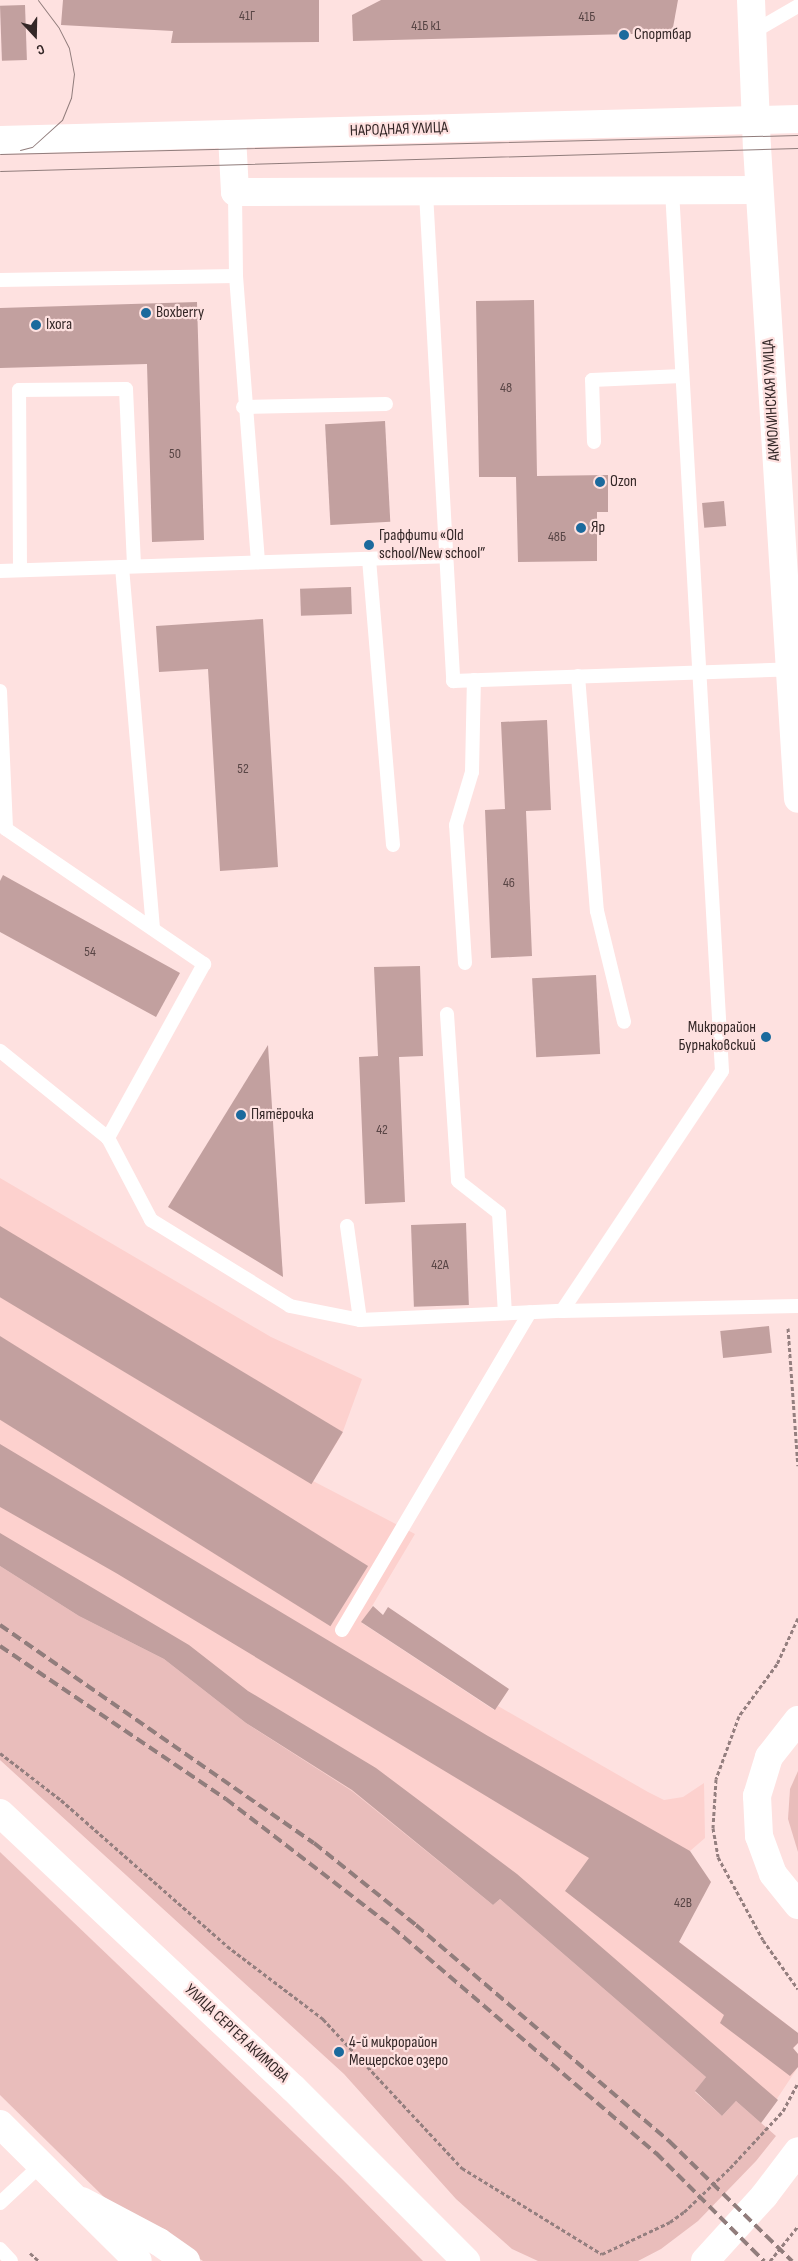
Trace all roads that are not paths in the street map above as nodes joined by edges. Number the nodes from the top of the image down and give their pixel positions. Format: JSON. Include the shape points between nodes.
{"nodes":[{"id":1,"x":751,"y":0,"type":"edge"},
{"id":2,"x":798,"y":6,"type":"edge"},
{"id":3,"x":753,"y":32,"type":"junction"},
{"id":4,"x":798,"y":119,"type":"edge"},
{"id":5,"x":756,"y":120,"type":"junction"},
{"id":6,"x":232,"y":136,"type":"junction"},
{"id":7,"x":0,"y":140,"type":"edge"},
{"id":8,"x":760,"y":190,"type":"junction"},
{"id":9,"x":672,"y":191,"type":"junction"},
{"id":10,"x":235,"y":192,"type":"junction"},
{"id":11,"x":426,"y":193,"type":"junction"},
{"id":12,"x":236,"y":276,"type":"junction"},
{"id":13,"x":0,"y":280,"type":"edge"},
{"id":14,"x":682,"y":376,"type":"junction"},
{"id":15,"x":386,"y":404,"type":"dead end"},
{"id":16,"x":243,"y":407,"type":"junction"},
{"id":17,"x":594,"y":442,"type":"dead end"},
{"id":18,"x":446,"y":556,"type":"junction"},
{"id":19,"x":369,"y":559,"type":"junction"},
{"id":20,"x":258,"y":562,"type":"junction"},
{"id":21,"x":128,"y":566,"type":"junction"},
{"id":22,"x":20,"y":570,"type":"junction"},
{"id":23,"x":0,"y":571,"type":"edge"},
{"id":24,"x":793,"y":668,"type":"edge"},
{"id":25,"x":698,"y":672,"type":"junction"},
{"id":26,"x":578,"y":676,"type":"junction"},
{"id":27,"x":474,"y":680,"type":"junction"},
{"id":28,"x":0,"y":691,"type":"edge"},
{"id":29,"x":798,"y":799,"type":"edge"},
{"id":30,"x":393,"y":845,"type":"dead end"},
{"id":31,"x":152,"y":929,"type":"junction"},
{"id":32,"x":465,"y":962,"type":"dead end"},
{"id":33,"x":447,"y":1014,"type":"dead end"},
{"id":34,"x":624,"y":1022,"type":"dead end"},
{"id":35,"x":0,"y":1051,"type":"edge"},
{"id":36,"x":108,"y":1138,"type":"junction"},
{"id":37,"x":347,"y":1226,"type":"dead end"},
{"id":38,"x":792,"y":1307,"type":"edge"},
{"id":39,"x":562,"y":1311,"type":"junction"},
{"id":40,"x":530,"y":1312,"type":"junction"},
{"id":41,"x":505,"y":1313,"type":"junction"},
{"id":42,"x":360,"y":1320,"type":"junction"},
{"id":43,"x":342,"y":1630,"type":"dead end"},
{"id":44,"x":796,"y":1716,"type":"edge"},
{"id":45,"x":0,"y":1813,"type":"edge"},
{"id":46,"x":798,"y":1905,"type":"edge"},
{"id":47,"x":0,"y":2124,"type":"edge"},
{"id":48,"x":798,"y":2151,"type":"edge"},
{"id":49,"x":42,"y":2164,"type":"junction"},
{"id":50,"x":72,"y":2196,"type":"junction"},
{"id":51,"x":0,"y":2203,"type":"edge"},
{"id":52,"x":0,"y":2249,"type":"edge"},
{"id":53,"x":712,"y":2253,"type":"edge"},
{"id":54,"x":12,"y":2261,"type":"edge"},
{"id":55,"x":138,"y":2261,"type":"edge"},
{"id":56,"x":186,"y":2261,"type":"edge"},
{"id":57,"x":466,"y":2261,"type":"edge"},
{"id":58,"x":684,"y":2261,"type":"edge"}],
"edges":[{"from":1,"to":3,"type":"main road","name":"АКМОЛИНСКАЯ УЛИЦА"},
{"from":2,"to":3,"type":"lane"},
{"from":3,"to":5,"type":"main road","name":"АКМОЛИНСКАЯ УЛИЦА"},
{"from":4,"to":5,"type":"main road","name":"НАРОДНАЯ УЛИЦА"},
{"from":5,"to":6,"type":"main road","name":"НАРОДНАЯ УЛИЦА"},
{"from":5,"to":8,"type":"main road","name":"АКМОЛИНСКАЯ УЛИЦА"},
{"from":6,"to":7,"type":"main road","name":"НАРОДНАЯ УЛИЦА"},
{"from":6,"to":10,"type":"main road"},
{"from":8,"to":9,"type":"main road"},
{"from":8,"to":24,"type":"main road","name":"АКМОЛИНСКАЯ УЛИЦА"},
{"from":9,"to":11,"type":"main road"},
{"from":9,"to":14,"type":"lane"},
{"from":10,"to":11,"type":"main road"},
{"from":10,"to":12,"type":"lane"},
{"from":11,"to":18,"type":"lane"},
{"from":12,"to":13,"type":"lane"},
{"from":12,"to":16,"type":"lane"},
{"from":14,"to":17,"type":"lane","via":[[592,380]]},
{"from":14,"to":25,"type":"lane"},
{"from":15,"to":16,"type":"lane"},
{"from":16,"to":20,"type":"lane"},
{"from":18,"to":19,"type":"lane"},
{"from":18,"to":27,"type":"lane","via":[[453,681]]},
{"from":19,"to":20,"type":"lane"},
{"from":19,"to":30,"type":"lane"},
{"from":20,"to":21,"type":"lane"},
{"from":21,"to":22,"type":"lane"},
{"from":21,"to":22,"type":"lane","via":[[126,389],[19,390]]},
{"from":21,"to":31,"type":"lane"},
{"from":22,"to":23,"type":"lane"},
{"from":24,"to":25,"type":"lane"},
{"from":24,"to":29,"type":"main road","name":"АКМОЛИНСКАЯ УЛИЦА"},
{"from":25,"to":26,"type":"lane"},
{"from":25,"to":39,"type":"lane","via":[[722,1071]]},
{"from":26,"to":27,"type":"lane"},
{"from":26,"to":34,"type":"lane","via":[[597,911]]},
{"from":27,"to":32,"type":"lane","via":[[472,772],[456,826]]},
{"from":28,"to":31,"type":"lane","via":[[6,829]]},
{"from":31,"to":36,"type":"lane","via":[[204,964]]},
{"from":33,"to":41,"type":"lane","via":[[458,1181],[499,1213]]},
{"from":35,"to":36,"type":"lane"},
{"from":36,"to":42,"type":"lane","via":[[151,1220],[290,1306]]},
{"from":37,"to":42,"type":"lane"},
{"from":38,"to":39,"type":"lane"},
{"from":39,"to":40,"type":"lane"},
{"from":40,"to":41,"type":"lane"},
{"from":40,"to":43,"type":"lane"},
{"from":41,"to":42,"type":"lane"},
{"from":44,"to":46,"type":"main road","via":[[769,1757],[758,1804],[759,1836],[773,1874]]},
{"from":45,"to":57,"type":"main road","name":"УЛИЦА СЕРГЕЯ АКИМОВА","via":[[294,2088]]},
{"from":47,"to":49,"type":"main road"},
{"from":48,"to":53,"type":"main road","via":[[764,2196]]},
{"from":49,"to":50,"type":"main road"},
{"from":49,"to":51,"type":"lane"},
{"from":50,"to":55,"type":"main road"},
{"from":50,"to":56,"type":"main road","via":[[159,2242]]},
{"from":52,"to":54,"type":"lane"},
{"from":53,"to":58,"type":"main road"}]}
